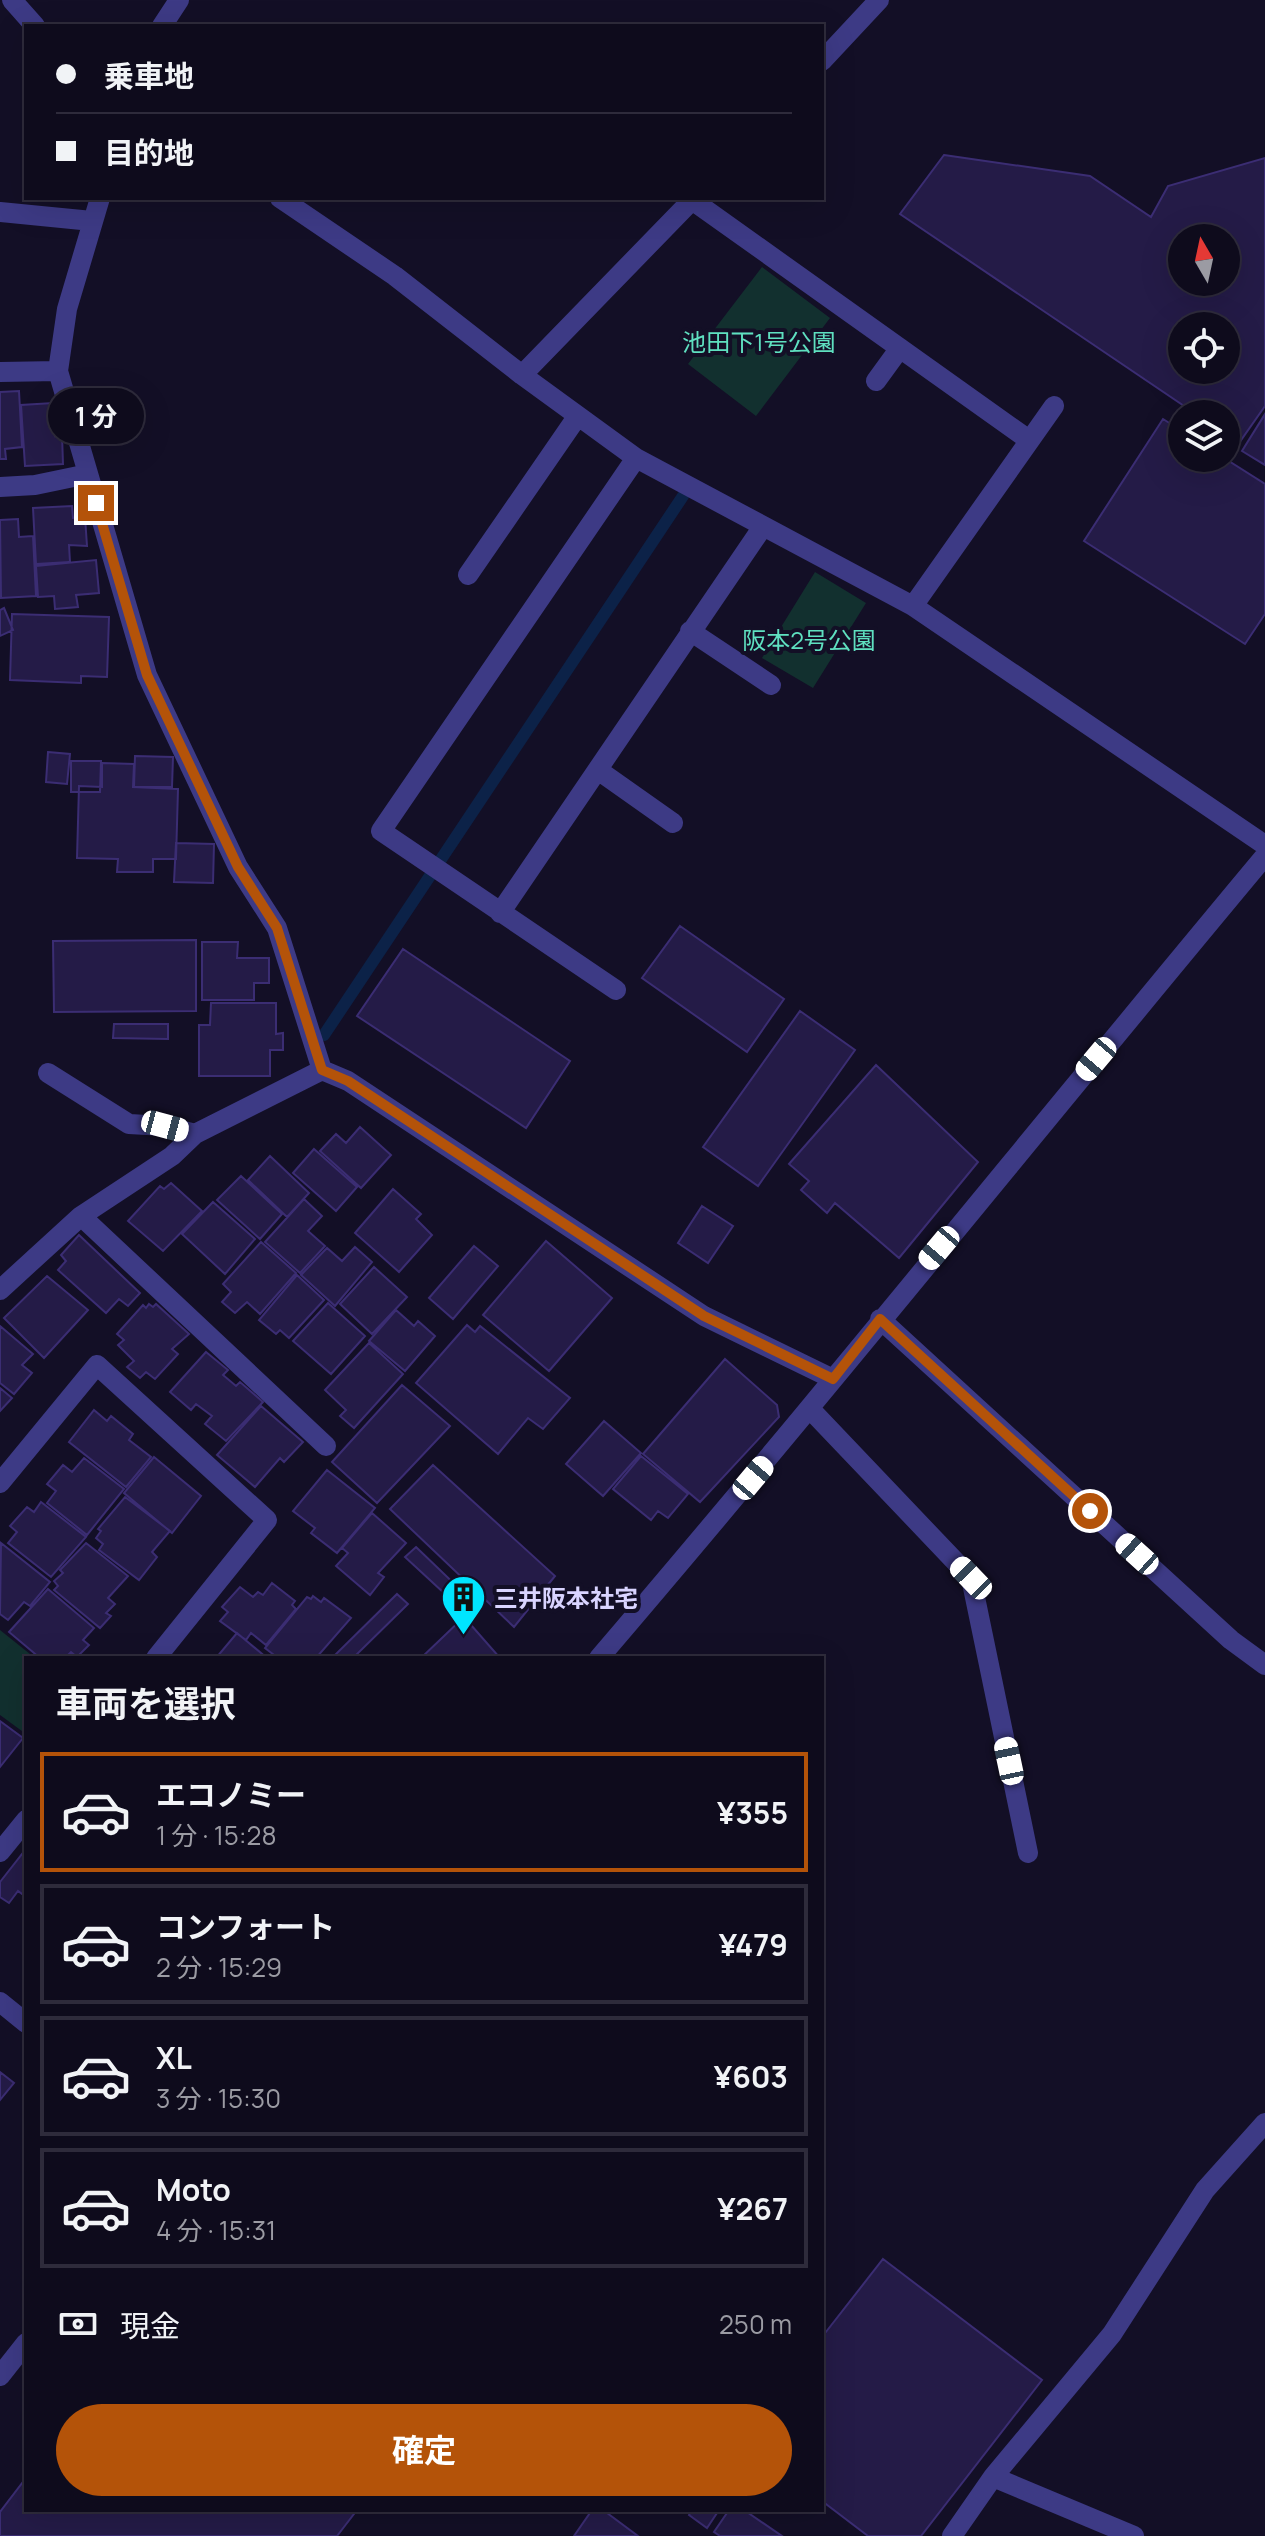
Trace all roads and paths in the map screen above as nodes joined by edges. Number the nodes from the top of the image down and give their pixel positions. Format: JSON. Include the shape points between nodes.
{"nodes":[{"id":1,"x":12,"y":0,"type":"edge"},
{"id":2,"x":179,"y":0,"type":"edge"},
{"id":3,"x":879,"y":0,"type":"edge"},
{"id":4,"x":33,"y":24,"type":"edge"},
{"id":5,"x":163,"y":24,"type":"edge"},
{"id":6,"x":824,"y":59,"type":"edge"},
{"id":7,"x":99,"y":200,"type":"edge"},
{"id":8,"x":283,"y":200,"type":"edge"},
{"id":9,"x":692,"y":200,"type":"edge"},
{"id":10,"x":694,"y":200,"type":"edge"},
{"id":11,"x":0,"y":212,"type":"edge"},
{"id":12,"x":92,"y":221,"type":"junction"},
{"id":13,"x":900,"y":348,"type":"junction"},
{"id":14,"x":58,"y":371,"type":"junction"},
{"id":15,"x":0,"y":372,"type":"edge"},
{"id":16,"x":522,"y":375,"type":"junction"},
{"id":17,"x":876,"y":381,"type":"dead end"},
{"id":18,"x":1054,"y":406,"type":"dead end"},
{"id":19,"x":577,"y":417,"type":"junction"},
{"id":20,"x":1029,"y":440,"type":"junction"},
{"id":21,"x":636,"y":458,"type":"junction"},
{"id":22,"x":88,"y":474,"type":"junction"},
{"id":23,"x":0,"y":487,"type":"edge"},
{"id":24,"x":762,"y":528,"type":"junction"},
{"id":25,"x":468,"y":575,"type":"dead end"},
{"id":26,"x":913,"y":606,"type":"junction"},
{"id":27,"x":690,"y":631,"type":"junction"},
{"id":28,"x":771,"y":685,"type":"dead end"},
{"id":29,"x":598,"y":770,"type":"junction"},
{"id":30,"x":673,"y":823,"type":"dead end"},
{"id":31,"x":1265,"y":845,"type":"edge"},
{"id":32,"x":1265,"y":856,"type":"edge"},
{"id":33,"x":500,"y":913,"type":"junction"},
{"id":34,"x":616,"y":990,"type":"dead end"},
{"id":35,"x":322,"y":1070,"type":"junction"},
{"id":36,"x":48,"y":1073,"type":"dead end"},
{"id":37,"x":195,"y":1134,"type":"junction"},
{"id":38,"x":81,"y":1216,"type":"junction"},
{"id":39,"x":0,"y":1290,"type":"edge"},
{"id":40,"x":880,"y":1319,"type":"junction"},
{"id":41,"x":833,"y":1379,"type":"junction"},
{"id":42,"x":811,"y":1410,"type":"junction"},
{"id":43,"x":326,"y":1446,"type":"dead end"},
{"id":44,"x":0,"y":1483,"type":"edge"},
{"id":45,"x":158,"y":1656,"type":"edge"},
{"id":46,"x":601,"y":1656,"type":"edge"},
{"id":47,"x":1265,"y":1665,"type":"edge"},
{"id":48,"x":24,"y":1822,"type":"edge"},
{"id":49,"x":0,"y":1852,"type":"edge"},
{"id":50,"x":1028,"y":1853,"type":"dead end"},
{"id":51,"x":0,"y":2002,"type":"edge"},
{"id":52,"x":24,"y":2021,"type":"edge"},
{"id":53,"x":1265,"y":2123,"type":"edge"},
{"id":54,"x":24,"y":2346,"type":"edge"},
{"id":55,"x":0,"y":2376,"type":"edge"},
{"id":56,"x":993,"y":2477,"type":"junction"},
{"id":57,"x":952,"y":2536,"type":"edge"},
{"id":58,"x":1134,"y":2536,"type":"edge"}],
"edges":[{"from":1,"to":4,"type":"street"},
{"from":2,"to":5,"type":"street"},
{"from":3,"to":6,"type":"street"},
{"from":7,"to":12,"type":"street"},
{"from":8,"to":16,"type":"street","via":[[395,276]]},
{"from":9,"to":16,"type":"street"},
{"from":10,"to":13,"type":"street"},
{"from":11,"to":12,"type":"street"},
{"from":12,"to":14,"type":"street","via":[[67,309]]},
{"from":13,"to":17,"type":"street"},
{"from":13,"to":20,"type":"street"},
{"from":14,"to":15,"type":"street"},
{"from":14,"to":22,"type":"street"},
{"from":16,"to":19,"type":"street"},
{"from":18,"to":20,"type":"street"},
{"from":19,"to":21,"type":"street"},
{"from":19,"to":25,"type":"street"},
{"from":20,"to":26,"type":"street"},
{"from":21,"to":24,"type":"street"},
{"from":21,"to":33,"type":"street","via":[[381,831]]},
{"from":22,"to":23,"type":"street"},
{"from":22,"to":35,"type":"street","via":[[147,675],[238,867],[277,928]]},
{"from":24,"to":26,"type":"street"},
{"from":24,"to":27,"type":"street"},
{"from":26,"to":31,"type":"street"},
{"from":27,"to":28,"type":"street"},
{"from":27,"to":29,"type":"street"},
{"from":29,"to":30,"type":"street"},
{"from":29,"to":33,"type":"street"},
{"from":32,"to":40,"type":"street"},
{"from":33,"to":34,"type":"street"},
{"from":35,"to":37,"type":"street"},
{"from":35,"to":41,"type":"street","via":[[348,1081],[704,1316]]},
{"from":36,"to":37,"type":"street","via":[[129,1124]]},
{"from":37,"to":38,"type":"street","via":[[172,1156]]},
{"from":38,"to":39,"type":"street"},
{"from":38,"to":43,"type":"street"},
{"from":40,"to":41,"type":"street"},
{"from":40,"to":47,"type":"street","via":[[1231,1640]]},
{"from":41,"to":42,"type":"street"},
{"from":42,"to":46,"type":"street"},
{"from":42,"to":50,"type":"street","via":[[971,1578]]},
{"from":44,"to":45,"type":"street","via":[[97,1365],[267,1520]]},
{"from":48,"to":49,"type":"street"},
{"from":51,"to":52,"type":"street"},
{"from":53,"to":56,"type":"street","via":[[1205,2190],[1112,2334]]},
{"from":54,"to":55,"type":"street"},
{"from":56,"to":57,"type":"street"},
{"from":56,"to":58,"type":"street"}]}
